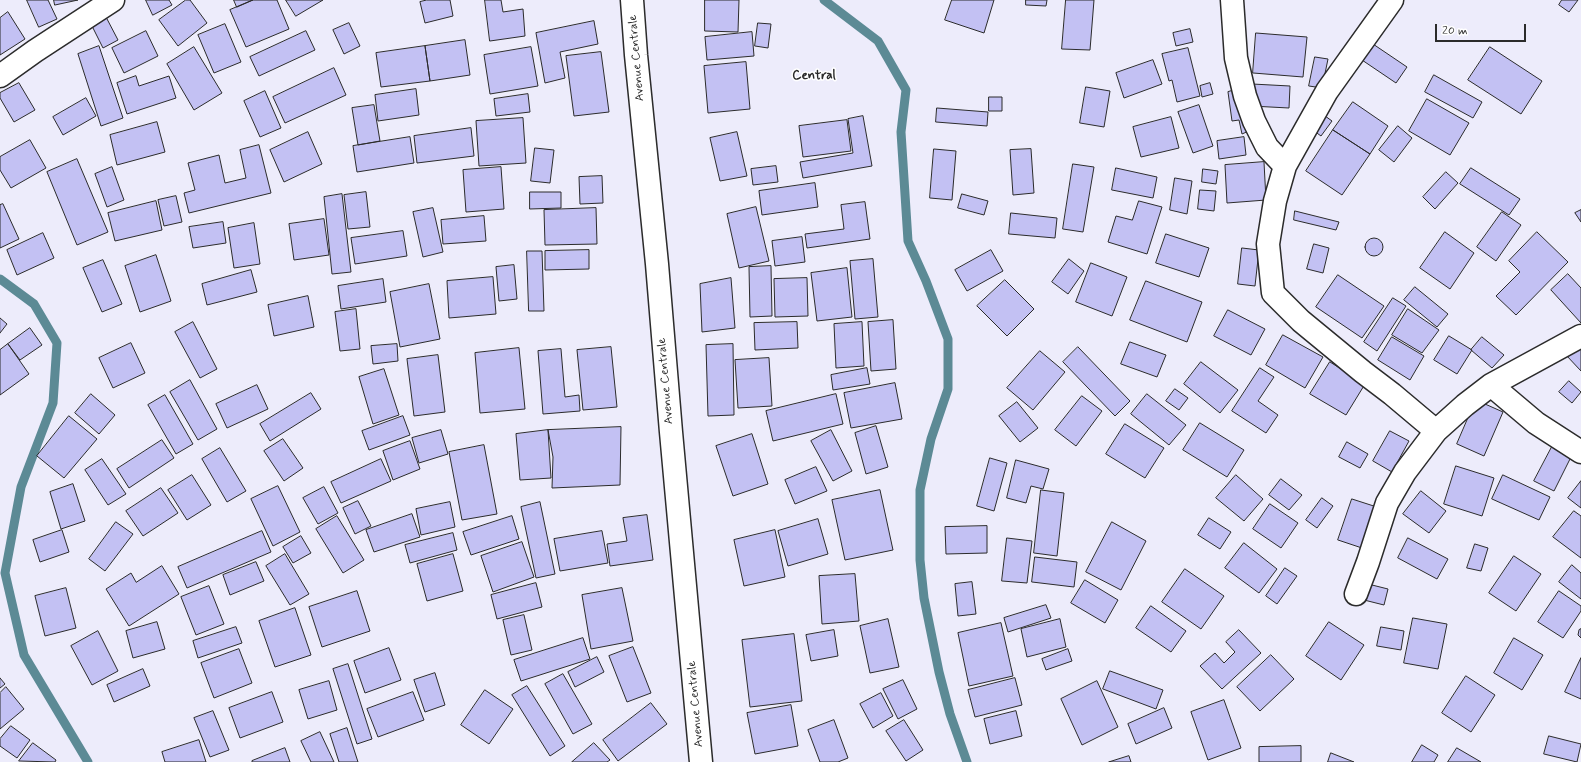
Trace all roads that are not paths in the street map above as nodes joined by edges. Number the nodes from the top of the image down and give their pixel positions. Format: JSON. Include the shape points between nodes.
{"nodes":[{"id":1,"x":113,"y":0,"type":"edge"},
{"id":2,"x":632,"y":0,"type":"edge"},
{"id":3,"x":1232,"y":0,"type":"edge"},
{"id":4,"x":1392,"y":0,"type":"edge"},
{"id":5,"x":0,"y":76,"type":"edge"},
{"id":6,"x":1285,"y":166,"type":"junction"},
{"id":7,"x":1581,"y":336,"type":"edge"},
{"id":8,"x":1492,"y":385,"type":"junction"},
{"id":9,"x":1436,"y":431,"type":"junction"},
{"id":10,"x":1581,"y":452,"type":"edge"},
{"id":11,"x":1356,"y":594,"type":"dead end"},
{"id":12,"x":701,"y":762,"type":"edge"}],
"edges":[{"from":1,"to":5,"type":"street"},
{"from":2,"to":12,"type":"street","name":"Avenue Centrale"},
{"from":3,"to":6,"type":"street","via":[[1236,58],[1245,96],[1267,147]]},
{"from":4,"to":6,"type":"street","via":[[1327,91]]},
{"from":6,"to":9,"type":"street","via":[[1275,202],[1268,244],[1273,293],[1301,321]]},
{"from":7,"to":8,"type":"street"},
{"from":8,"to":9,"type":"street"},
{"from":8,"to":10,"type":"street","via":[[1536,422]]},
{"from":9,"to":11,"type":"street","via":[[1405,472],[1387,503]]}]}
